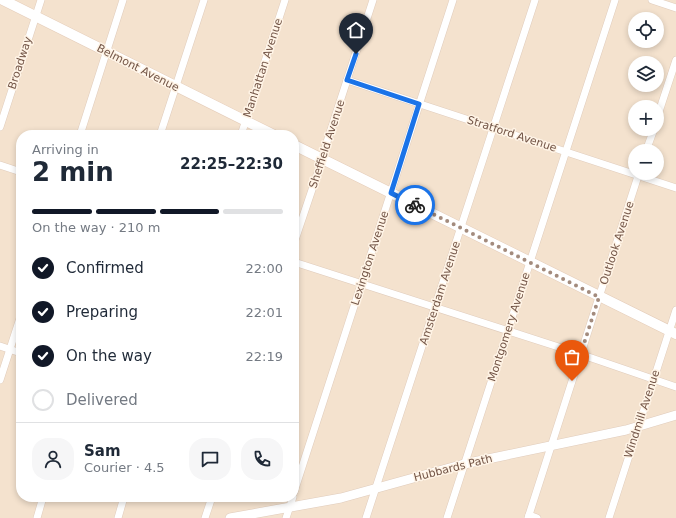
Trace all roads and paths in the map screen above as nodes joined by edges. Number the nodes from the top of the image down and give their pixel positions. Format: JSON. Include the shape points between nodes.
{"nodes":[{"id":1,"x":3,"y":0,"type":"edge"},
{"id":2,"x":41,"y":0,"type":"edge"},
{"id":3,"x":123,"y":0,"type":"edge"},
{"id":4,"x":204,"y":0,"type":"edge"},
{"id":5,"x":285,"y":0,"type":"edge"},
{"id":6,"x":373,"y":0,"type":"edge"},
{"id":7,"x":453,"y":0,"type":"edge"},
{"id":8,"x":535,"y":0,"type":"edge"},
{"id":9,"x":615,"y":0,"type":"edge"},
{"id":10,"x":652,"y":0,"type":"edge"},
{"id":11,"x":676,"y":8,"type":"edge"},
{"id":12,"x":35,"y":16,"type":"junction"},
{"id":13,"x":106,"y":52,"type":"junction"},
{"id":14,"x":676,"y":60,"type":"edge"},
{"id":15,"x":347,"y":80,"type":"junction"},
{"id":16,"x":176,"y":86,"type":"junction"},
{"id":17,"x":663,"y":100,"type":"edge"},
{"id":18,"x":419,"y":104,"type":"junction"},
{"id":19,"x":246,"y":121,"type":"junction"},
{"id":20,"x":0,"y":126,"type":"edge"},
{"id":21,"x":493,"y":128,"type":"junction"},
{"id":22,"x":82,"y":130,"type":"edge"},
{"id":23,"x":162,"y":130,"type":"edge"},
{"id":24,"x":243,"y":130,"type":"edge"},
{"id":25,"x":264,"y":130,"type":"edge"},
{"id":26,"x":299,"y":147,"type":"edge"},
{"id":27,"x":566,"y":152,"type":"junction"},
{"id":28,"x":322,"y":158,"type":"junction"},
{"id":29,"x":0,"y":165,"type":"edge"},
{"id":30,"x":16,"y":170,"type":"edge"},
{"id":31,"x":628,"y":171,"type":"edge"},
{"id":32,"x":637,"y":180,"type":"edge"},
{"id":33,"x":655,"y":180,"type":"edge"},
{"id":34,"x":676,"y":188,"type":"edge"},
{"id":35,"x":391,"y":193,"type":"junction"},
{"id":36,"x":299,"y":228,"type":"edge"},
{"id":37,"x":461,"y":228,"type":"junction"},
{"id":38,"x":530,"y":262,"type":"junction"},
{"id":39,"x":299,"y":264,"type":"edge"},
{"id":40,"x":362,"y":283,"type":"junction"},
{"id":41,"x":599,"y":297,"type":"junction"},
{"id":42,"x":435,"y":307,"type":"junction"},
{"id":43,"x":676,"y":310,"type":"edge"},
{"id":44,"x":16,"y":330,"type":"edge"},
{"id":45,"x":508,"y":331,"type":"junction"},
{"id":46,"x":673,"y":333,"type":"edge"},
{"id":47,"x":0,"y":346,"type":"edge"},
{"id":48,"x":10,"y":349,"type":"junction"},
{"id":49,"x":16,"y":351,"type":"edge"},
{"id":50,"x":581,"y":354,"type":"junction"},
{"id":51,"x":654,"y":378,"type":"junction"},
{"id":52,"x":0,"y":380,"type":"edge"},
{"id":53,"x":676,"y":387,"type":"edge"},
{"id":54,"x":676,"y":414,"type":"edge"},
{"id":55,"x":638,"y":427,"type":"junction"},
{"id":56,"x":552,"y":445,"type":"junction"},
{"id":57,"x":464,"y":464,"type":"junction"},
{"id":58,"x":299,"y":477,"type":"edge"},
{"id":59,"x":376,"y":488,"type":"junction"},
{"id":60,"x":42,"y":502,"type":"edge"},
{"id":61,"x":123,"y":502,"type":"edge"},
{"id":62,"x":210,"y":502,"type":"edge"},
{"id":63,"x":291,"y":502,"type":"edge"},
{"id":64,"x":289,"y":508,"type":"junction"},
{"id":65,"x":529,"y":517,"type":"edge"},
{"id":66,"x":37,"y":518,"type":"edge"},
{"id":67,"x":118,"y":518,"type":"edge"},
{"id":68,"x":205,"y":518,"type":"edge"},
{"id":69,"x":230,"y":518,"type":"edge"},
{"id":70,"x":286,"y":518,"type":"edge"},
{"id":71,"x":366,"y":518,"type":"edge"},
{"id":72,"x":447,"y":518,"type":"edge"},
{"id":73,"x":537,"y":518,"type":"edge"},
{"id":74,"x":609,"y":518,"type":"edge"}],
"edges":[{"from":1,"to":12,"type":"main road","name":"Belmont Avenue"},
{"from":2,"to":12,"type":"street","name":"Broadway"},
{"from":3,"to":13,"type":"street"},
{"from":4,"to":16,"type":"street"},
{"from":5,"to":19,"type":"street","name":"Manhattan Avenue"},
{"from":6,"to":15,"type":"street","name":"Sheffield Avenue"},
{"from":7,"to":18,"type":"street","name":"Lexington Avenue"},
{"from":8,"to":21,"type":"street","name":"Amsterdam Avenue"},
{"from":9,"to":27,"type":"street","name":"Montgomery Avenue"},
{"from":10,"to":11,"type":"street"},
{"from":12,"to":13,"type":"main road","name":"Belmont Avenue"},
{"from":12,"to":20,"type":"street","name":"Broadway"},
{"from":13,"to":16,"type":"main road","name":"Belmont Avenue"},
{"from":13,"to":22,"type":"street"},
{"from":14,"to":17,"type":"street"},
{"from":15,"to":18,"type":"street","name":"Stratford Avenue"},
{"from":15,"to":28,"type":"street","name":"Sheffield Avenue"},
{"from":16,"to":19,"type":"main road","name":"Belmont Avenue"},
{"from":16,"to":23,"type":"street"},
{"from":18,"to":21,"type":"street","name":"Stratford Avenue"},
{"from":18,"to":35,"type":"street","name":"Lexington Avenue"},
{"from":19,"to":24,"type":"street","name":"Manhattan Avenue"},
{"from":19,"to":25,"type":"main road","name":"Belmont Avenue"},
{"from":21,"to":27,"type":"street","name":"Stratford Avenue"},
{"from":21,"to":37,"type":"street","name":"Amsterdam Avenue"},
{"from":26,"to":28,"type":"main road"},
{"from":27,"to":31,"type":"street","name":"Stratford Avenue"},
{"from":27,"to":38,"type":"street","name":"Montgomery Avenue"},
{"from":28,"to":35,"type":"main road"},
{"from":28,"to":36,"type":"street","name":"Sheffield Avenue"},
{"from":29,"to":30,"type":"street"},
{"from":32,"to":41,"type":"street","name":"Outlook Avenue"},
{"from":33,"to":34,"type":"street","name":"Stratford Avenue"},
{"from":35,"to":37,"type":"main road"},
{"from":35,"to":40,"type":"street","name":"Lexington Avenue"},
{"from":37,"to":38,"type":"main road"},
{"from":37,"to":42,"type":"street","name":"Amsterdam Avenue"},
{"from":38,"to":41,"type":"main road"},
{"from":38,"to":45,"type":"street","name":"Montgomery Avenue"},
{"from":39,"to":40,"type":"street"},
{"from":40,"to":42,"type":"street"},
{"from":40,"to":58,"type":"street","name":"Lexington Avenue"},
{"from":41,"to":46,"type":"main road"},
{"from":41,"to":50,"type":"street","name":"Outlook Avenue"},
{"from":42,"to":45,"type":"street"},
{"from":42,"to":59,"type":"street","name":"Amsterdam Avenue"},
{"from":43,"to":46,"type":"street","name":"Windmill Avenue"},
{"from":44,"to":48,"type":"street"},
{"from":45,"to":50,"type":"street"},
{"from":45,"to":57,"type":"street","name":"Montgomery Avenue"},
{"from":46,"to":51,"type":"street","name":"Windmill Avenue"},
{"from":47,"to":48,"type":"street"},
{"from":48,"to":49,"type":"street"},
{"from":48,"to":52,"type":"street"},
{"from":50,"to":51,"type":"street"},
{"from":50,"to":56,"type":"street","name":"Outlook Avenue"},
{"from":51,"to":53,"type":"street"},
{"from":51,"to":55,"type":"street","name":"Windmill Avenue"},
{"from":54,"to":55,"type":"street","name":"Hubbards Path"},
{"from":55,"to":56,"type":"street","name":"Hubbards Path"},
{"from":55,"to":74,"type":"street","name":"Windmill Avenue"},
{"from":56,"to":57,"type":"street","name":"Hubbards Path"},
{"from":56,"to":65,"type":"street","name":"Outlook Avenue"},
{"from":57,"to":59,"type":"street","name":"Hubbards Path"},
{"from":57,"to":72,"type":"street","name":"Montgomery Avenue"},
{"from":59,"to":64,"type":"street","name":"Hubbards Path"},
{"from":59,"to":71,"type":"street","name":"Amsterdam Avenue"},
{"from":60,"to":66,"type":"street"},
{"from":61,"to":67,"type":"street"},
{"from":62,"to":68,"type":"street"},
{"from":63,"to":64,"type":"street"},
{"from":64,"to":69,"type":"street","name":"Hubbards Path"},
{"from":64,"to":70,"type":"street"},
{"from":65,"to":73,"type":"street"}]}
